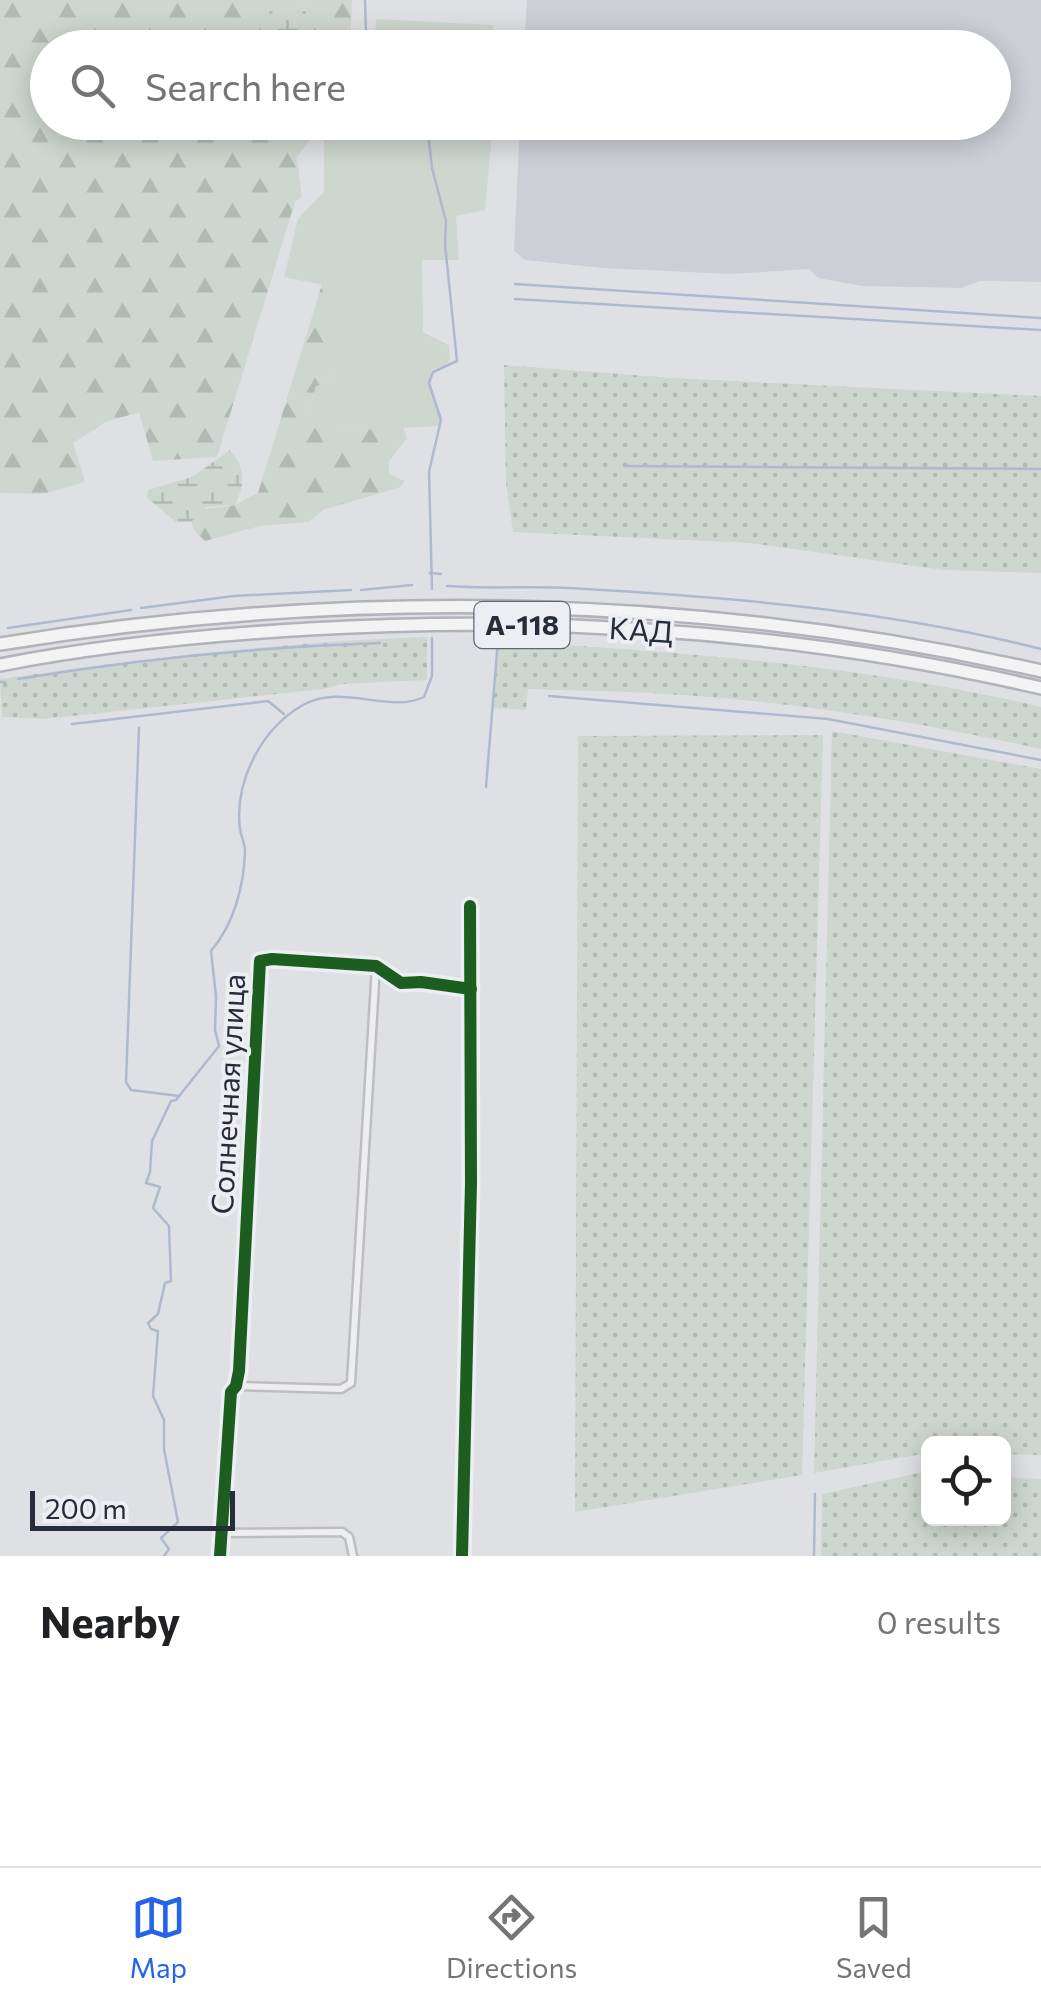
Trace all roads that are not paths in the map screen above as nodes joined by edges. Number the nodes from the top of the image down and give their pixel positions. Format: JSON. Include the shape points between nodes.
{"nodes":[{"id":1,"x":0,"y":644,"type":"edge"},
{"id":2,"x":0,"y":665,"type":"edge"},
{"id":3,"x":1041,"y":670,"type":"edge"},
{"id":4,"x":1041,"y":688,"type":"edge"},
{"id":5,"x":470,"y":906,"type":"dead end"},
{"id":6,"x":376,"y":966,"type":"junction"},
{"id":7,"x":471,"y":989,"type":"junction"},
{"id":8,"x":236,"y":1386,"type":"junction"},
{"id":9,"x":222,"y":1533,"type":"junction"},
{"id":10,"x":220,"y":1556,"type":"edge"},
{"id":11,"x":353,"y":1556,"type":"edge"},
{"id":12,"x":462,"y":1556,"type":"edge"}],
"edges":[{"from":1,"to":3,"type":"highway","name":"КАД","number":"А-118","via":[[284,610],[516,607],[793,627]]},
{"from":2,"to":4,"type":"highway","name":"КАД","number":"А-118","via":[[240,633],[515,625],[790,644]]},
{"from":5,"to":7,"type":"street"},
{"from":6,"to":7,"type":"street","name":"Солнечная улица","via":[[400,983]]},
{"from":6,"to":8,"type":"street","via":[[351,1383],[340,1389]]},
{"from":6,"to":8,"type":"street","name":"Солнечная улица","via":[[260,961]]},
{"from":7,"to":12,"type":"street"},
{"from":8,"to":9,"type":"street"},
{"from":9,"to":10,"type":"street"},
{"from":9,"to":11,"type":"street","via":[[342,1532]]}]}
